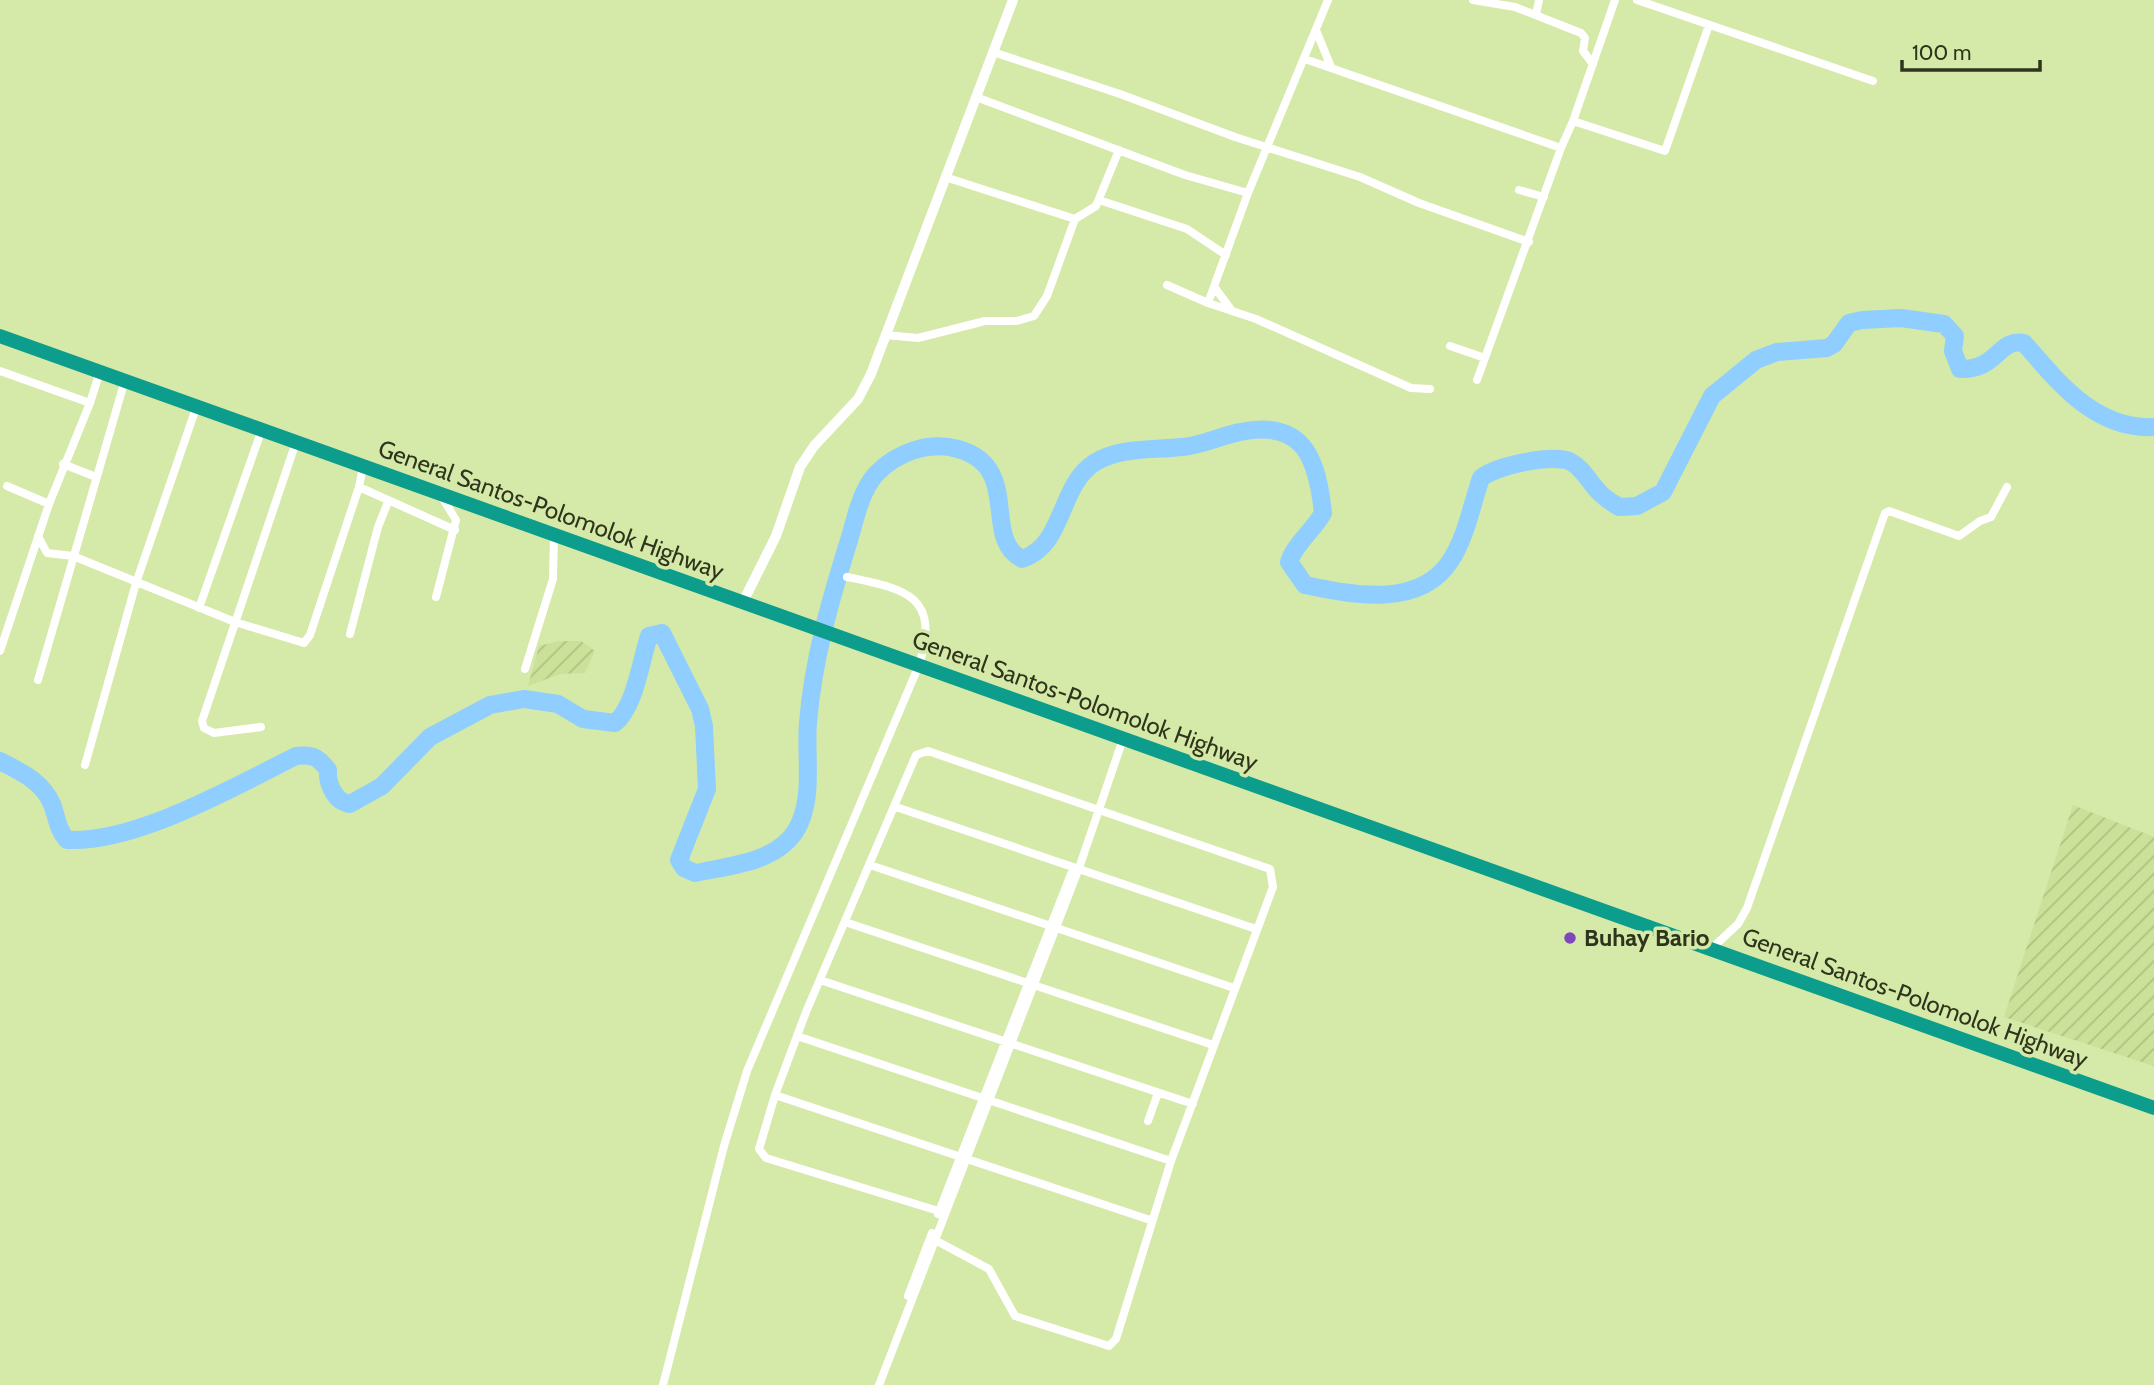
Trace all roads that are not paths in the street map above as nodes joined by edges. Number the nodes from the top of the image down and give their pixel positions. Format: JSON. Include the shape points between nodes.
{"nodes":[{"id":1,"x":1013,"y":0,"type":"edge"},
{"id":2,"x":1328,"y":0,"type":"edge"},
{"id":3,"x":1473,"y":0,"type":"edge"},
{"id":4,"x":1539,"y":0,"type":"edge"},
{"id":5,"x":1615,"y":0,"type":"edge"},
{"id":6,"x":1637,"y":0,"type":"edge"},
{"id":7,"x":1536,"y":15,"type":"junction"},
{"id":8,"x":1709,"y":26,"type":"junction"},
{"id":9,"x":1316,"y":30,"type":"junction"},
{"id":10,"x":993,"y":52,"type":"junction"},
{"id":11,"x":1305,"y":59,"type":"junction"},
{"id":12,"x":1593,"y":64,"type":"junction"},
{"id":13,"x":1331,"y":67,"type":"junction"},
{"id":14,"x":1873,"y":81,"type":"dead end"},
{"id":15,"x":976,"y":97,"type":"junction"},
{"id":16,"x":1573,"y":121,"type":"junction"},
{"id":17,"x":1267,"y":148,"type":"junction"},
{"id":18,"x":1561,"y":148,"type":"junction"},
{"id":19,"x":1119,"y":150,"type":"junction"},
{"id":20,"x":945,"y":177,"type":"junction"},
{"id":21,"x":1519,"y":190,"type":"dead end"},
{"id":22,"x":1248,"y":193,"type":"junction"},
{"id":23,"x":1544,"y":197,"type":"junction"},
{"id":24,"x":1099,"y":200,"type":"junction"},
{"id":25,"x":1074,"y":219,"type":"junction"},
{"id":26,"x":1529,"y":242,"type":"junction"},
{"id":27,"x":1226,"y":254,"type":"junction"},
{"id":28,"x":1167,"y":285,"type":"dead end"},
{"id":29,"x":1215,"y":288,"type":"junction"},
{"id":30,"x":1208,"y":303,"type":"junction"},
{"id":31,"x":1233,"y":312,"type":"junction"},
{"id":32,"x":885,"y":335,"type":"junction"},
{"id":33,"x":0,"y":336,"type":"edge"},
{"id":34,"x":1450,"y":346,"type":"dead end"},
{"id":35,"x":1485,"y":358,"type":"junction"},
{"id":36,"x":0,"y":371,"type":"edge"},
{"id":37,"x":100,"y":371,"type":"junction"},
{"id":38,"x":125,"y":380,"type":"junction"},
{"id":39,"x":1476,"y":380,"type":"dead end"},
{"id":40,"x":1430,"y":389,"type":"dead end"},
{"id":41,"x":90,"y":402,"type":"junction"},
{"id":42,"x":197,"y":405,"type":"junction"},
{"id":43,"x":262,"y":429,"type":"junction"},
{"id":44,"x":296,"y":442,"type":"junction"},
{"id":45,"x":63,"y":464,"type":"junction"},
{"id":46,"x":363,"y":467,"type":"junction"},
{"id":47,"x":96,"y":477,"type":"junction"},
{"id":48,"x":7,"y":486,"type":"dead end"},
{"id":49,"x":359,"y":487,"type":"junction"},
{"id":50,"x":2007,"y":487,"type":"dead end"},
{"id":51,"x":440,"y":494,"type":"junction"},
{"id":52,"x":388,"y":502,"type":"junction"},
{"id":53,"x":49,"y":504,"type":"junction"},
{"id":54,"x":455,"y":530,"type":"junction"},
{"id":55,"x":554,"y":535,"type":"junction"},
{"id":56,"x":38,"y":536,"type":"junction"},
{"id":57,"x":72,"y":556,"type":"junction"},
{"id":58,"x":846,"y":577,"type":"dead end"},
{"id":59,"x":136,"y":583,"type":"junction"},
{"id":60,"x":436,"y":597,"type":"dead end"},
{"id":61,"x":743,"y":602,"type":"junction"},
{"id":62,"x":199,"y":608,"type":"junction"},
{"id":63,"x":234,"y":622,"type":"junction"},
{"id":64,"x":351,"y":634,"type":"dead end"},
{"id":65,"x":0,"y":651,"type":"edge"},
{"id":66,"x":919,"y":666,"type":"junction"},
{"id":67,"x":524,"y":668,"type":"dead end"},
{"id":68,"x":38,"y":680,"type":"dead end"},
{"id":69,"x":261,"y":727,"type":"dead end"},
{"id":70,"x":1124,"y":739,"type":"junction"},
{"id":71,"x":85,"y":765,"type":"dead end"},
{"id":72,"x":896,"y":807,"type":"junction"},
{"id":73,"x":1098,"y":808,"type":"junction"},
{"id":74,"x":870,"y":865,"type":"junction"},
{"id":75,"x":1076,"y":867,"type":"junction"},
{"id":76,"x":845,"y":922,"type":"junction"},
{"id":77,"x":1053,"y":927,"type":"junction"},
{"id":78,"x":1256,"y":929,"type":"junction"},
{"id":79,"x":1711,"y":949,"type":"junction"},
{"id":80,"x":820,"y":980,"type":"junction"},
{"id":81,"x":1031,"y":984,"type":"junction"},
{"id":82,"x":1234,"y":988,"type":"junction"},
{"id":83,"x":797,"y":1036,"type":"junction"},
{"id":84,"x":1007,"y":1042,"type":"junction"},
{"id":85,"x":1213,"y":1045,"type":"junction"},
{"id":86,"x":1158,"y":1093,"type":"junction"},
{"id":87,"x":775,"y":1095,"type":"junction"},
{"id":88,"x":985,"y":1099,"type":"junction"},
{"id":89,"x":1194,"y":1104,"type":"junction"},
{"id":90,"x":2154,"y":1108,"type":"edge"},
{"id":91,"x":1147,"y":1121,"type":"dead end"},
{"id":92,"x":962,"y":1157,"type":"junction"},
{"id":93,"x":1171,"y":1161,"type":"junction"},
{"id":94,"x":942,"y":1213,"type":"junction"},
{"id":95,"x":1150,"y":1220,"type":"junction"},
{"id":96,"x":935,"y":1240,"type":"junction"},
{"id":97,"x":919,"y":1276,"type":"junction"},
{"id":98,"x":663,"y":1385,"type":"edge"},
{"id":99,"x":875,"y":1385,"type":"edge"}],
"edges":[{"from":1,"to":10,"type":"street"},
{"from":2,"to":9,"type":"street"},
{"from":3,"to":7,"type":"street","via":[[1493,1]]},
{"from":4,"to":7,"type":"street"},
{"from":5,"to":12,"type":"street"},
{"from":6,"to":8,"type":"street"},
{"from":7,"to":12,"type":"street","via":[[1581,33],[1583,51]]},
{"from":8,"to":14,"type":"street"},
{"from":8,"to":16,"type":"street","via":[[1665,151]]},
{"from":9,"to":11,"type":"street"},
{"from":9,"to":13,"type":"street"},
{"from":10,"to":15,"type":"street"},
{"from":10,"to":17,"type":"street"},
{"from":11,"to":13,"type":"street"},
{"from":11,"to":17,"type":"street"},
{"from":12,"to":16,"type":"street"},
{"from":13,"to":18,"type":"street"},
{"from":15,"to":19,"type":"street"},
{"from":15,"to":20,"type":"street"},
{"from":16,"to":18,"type":"street"},
{"from":17,"to":22,"type":"street"},
{"from":17,"to":26,"type":"street","via":[[1360,177]]},
{"from":18,"to":23,"type":"street"},
{"from":19,"to":22,"type":"street"},
{"from":19,"to":24,"type":"street"},
{"from":20,"to":25,"type":"street"},
{"from":20,"to":32,"type":"street"},
{"from":21,"to":23,"type":"street"},
{"from":22,"to":27,"type":"street"},
{"from":23,"to":26,"type":"street"},
{"from":24,"to":25,"type":"street","via":[[1092,211]]},
{"from":24,"to":27,"type":"street","via":[[1187,229]]},
{"from":25,"to":32,"type":"street","via":[[1034,316],[985,321],[918,338]]},
{"from":26,"to":35,"type":"street"},
{"from":27,"to":29,"type":"street"},
{"from":28,"to":30,"type":"street"},
{"from":29,"to":30,"type":"street"},
{"from":29,"to":31,"type":"street"},
{"from":30,"to":31,"type":"street"},
{"from":31,"to":40,"type":"street","via":[[1411,388]]},
{"from":32,"to":61,"type":"street","via":[[858,399],[800,467],[776,536]]},
{"from":33,"to":37,"type":"highway","name":"General Santos-Polomolok Highway"},
{"from":34,"to":35,"type":"street"},
{"from":35,"to":39,"type":"street"},
{"from":36,"to":41,"type":"street"},
{"from":37,"to":38,"type":"highway","name":"General Santos-Polomolok Highway"},
{"from":37,"to":41,"type":"street"},
{"from":38,"to":42,"type":"highway","name":"General Santos-Polomolok Highway"},
{"from":38,"to":47,"type":"street"},
{"from":41,"to":45,"type":"street"},
{"from":42,"to":43,"type":"highway","name":"General Santos-Polomolok Highway"},
{"from":42,"to":59,"type":"street"},
{"from":43,"to":44,"type":"highway","name":"General Santos-Polomolok Highway"},
{"from":43,"to":62,"type":"street"},
{"from":44,"to":46,"type":"highway","name":"General Santos-Polomolok Highway"},
{"from":44,"to":63,"type":"street"},
{"from":45,"to":47,"type":"street"},
{"from":45,"to":53,"type":"street"},
{"from":46,"to":49,"type":"street"},
{"from":46,"to":51,"type":"highway","name":"General Santos-Polomolok Highway"},
{"from":47,"to":57,"type":"street"},
{"from":48,"to":53,"type":"street"},
{"from":49,"to":52,"type":"street"},
{"from":49,"to":63,"type":"street","via":[[307,640],[295,642]]},
{"from":50,"to":79,"type":"street","via":[[1991,517],[1959,536],[1885,513],[1747,908],[1738,924]]},
{"from":51,"to":54,"type":"street","via":[[456,520]]},
{"from":51,"to":55,"type":"highway","name":"General Santos-Polomolok Highway"},
{"from":52,"to":54,"type":"street"},
{"from":52,"to":64,"type":"street"},
{"from":53,"to":56,"type":"street"},
{"from":54,"to":60,"type":"street"},
{"from":55,"to":61,"type":"highway","name":"General Santos-Polomolok Highway"},
{"from":55,"to":67,"type":"street","via":[[553,579]]},
{"from":56,"to":57,"type":"street","via":[[47,553]]},
{"from":56,"to":65,"type":"street"},
{"from":57,"to":59,"type":"street"},
{"from":57,"to":68,"type":"street"},
{"from":58,"to":66,"type":"street","via":[[894,587],[914,601],[927,625],[928,639]]},
{"from":59,"to":62,"type":"street"},
{"from":59,"to":71,"type":"street"},
{"from":61,"to":66,"type":"highway","name":"General Santos-Polomolok Highway"},
{"from":62,"to":63,"type":"street"},
{"from":63,"to":69,"type":"street","via":[[202,724],[214,733]]},
{"from":66,"to":70,"type":"highway","name":"General Santos-Polomolok Highway"},
{"from":66,"to":98,"type":"street","via":[[747,1071]]},
{"from":70,"to":73,"type":"street"},
{"from":70,"to":79,"type":"highway","name":"General Santos-Polomolok Highway"},
{"from":72,"to":73,"type":"street","via":[[916,755],[923,751]]},
{"from":72,"to":74,"type":"street"},
{"from":72,"to":75,"type":"street"},
{"from":73,"to":75,"type":"street"},
{"from":73,"to":78,"type":"street","via":[[1265,865],[1274,880]]},
{"from":74,"to":76,"type":"street"},
{"from":74,"to":77,"type":"street"},
{"from":75,"to":77,"type":"street"},
{"from":75,"to":78,"type":"street"},
{"from":76,"to":80,"type":"street"},
{"from":76,"to":81,"type":"street"},
{"from":77,"to":81,"type":"street"},
{"from":77,"to":82,"type":"street"},
{"from":78,"to":82,"type":"street"},
{"from":79,"to":90,"type":"highway","name":"General Santos-Polomolok Highway"},
{"from":80,"to":83,"type":"street"},
{"from":80,"to":84,"type":"street"},
{"from":81,"to":84,"type":"street"},
{"from":81,"to":85,"type":"street"},
{"from":82,"to":85,"type":"street"},
{"from":83,"to":87,"type":"street"},
{"from":83,"to":88,"type":"street"},
{"from":84,"to":86,"type":"street"},
{"from":84,"to":88,"type":"street"},
{"from":85,"to":89,"type":"street"},
{"from":86,"to":89,"type":"street"},
{"from":86,"to":91,"type":"street"},
{"from":87,"to":92,"type":"street"},
{"from":87,"to":94,"type":"street","via":[[758,1143],[761,1155]]},
{"from":88,"to":92,"type":"street"},
{"from":88,"to":93,"type":"street"},
{"from":89,"to":93,"type":"street"},
{"from":92,"to":94,"type":"street"},
{"from":92,"to":95,"type":"street"},
{"from":93,"to":95,"type":"street"},
{"from":94,"to":96,"type":"street"},
{"from":94,"to":97,"type":"street"},
{"from":95,"to":96,"type":"street","via":[[1116,1339],[1110,1346],[1015,1317],[989,1269]]},
{"from":96,"to":97,"type":"street"},
{"from":97,"to":99,"type":"street"}]}
